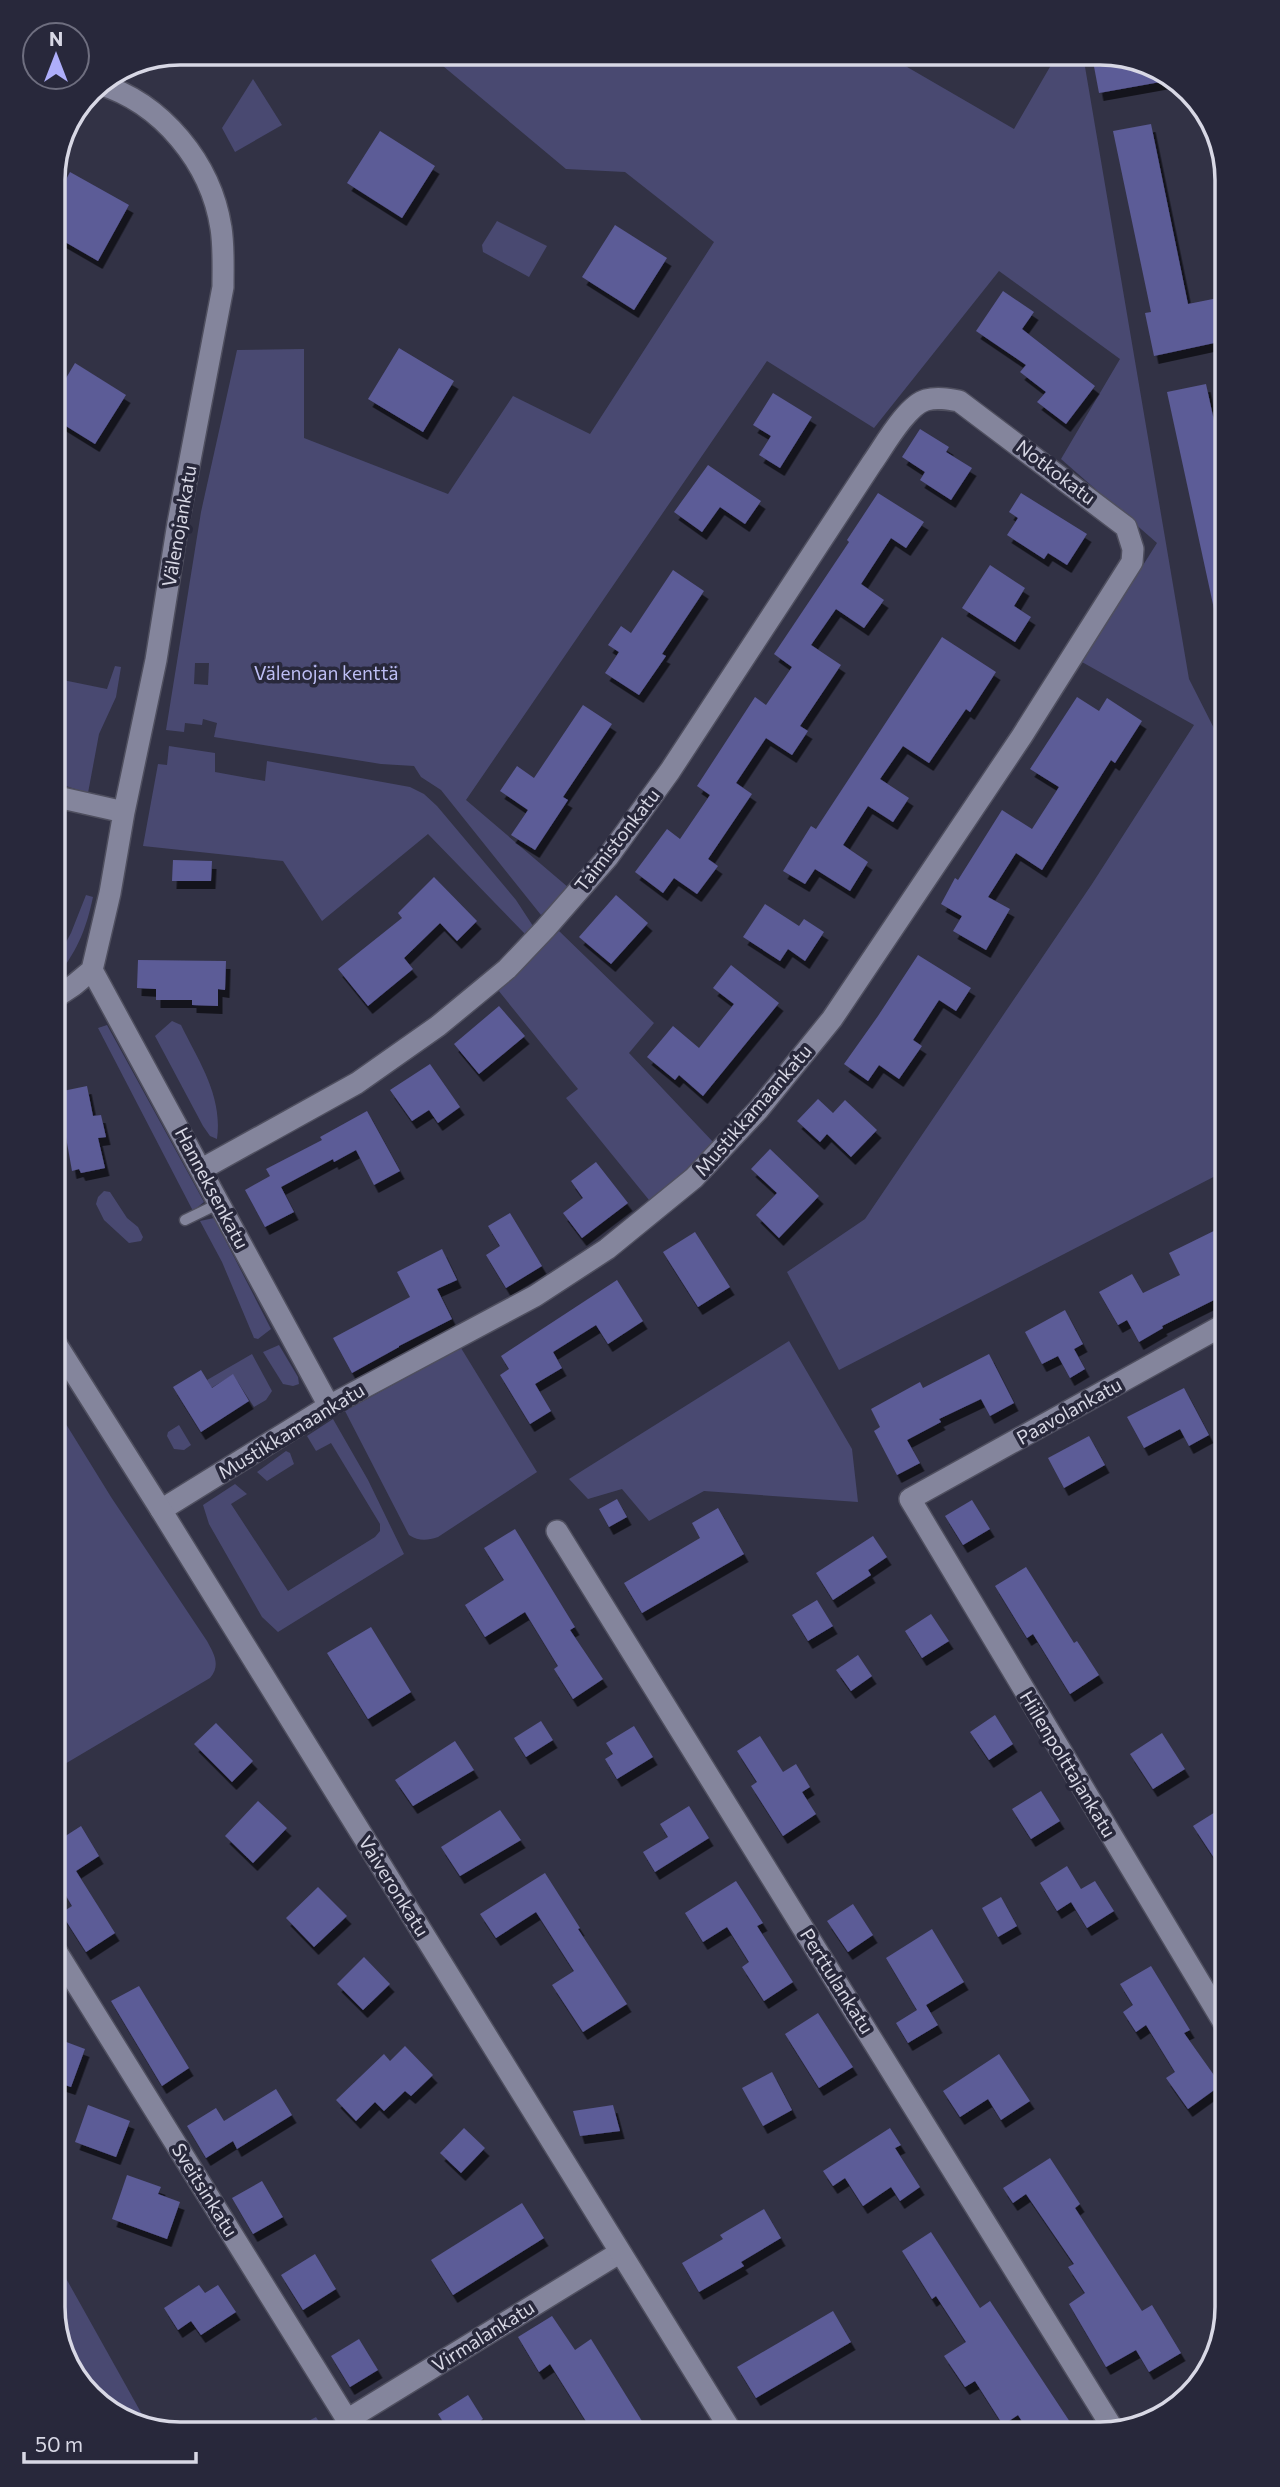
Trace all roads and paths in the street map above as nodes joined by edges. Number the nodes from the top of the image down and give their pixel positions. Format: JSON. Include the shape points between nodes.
{"nodes":[{"id":1,"x":110,"y":89,"type":"edge"},
{"id":2,"x":923,"y":400,"type":"joint"},
{"id":3,"x":1114,"y":589,"type":"joint"},
{"id":4,"x":65,"y":799,"type":"edge"},
{"id":5,"x":124,"y":812,"type":"junction"},
{"id":6,"x":92,"y":970,"type":"junction"},
{"id":7,"x":65,"y":991,"type":"edge"},
{"id":8,"x":202,"y":1169,"type":"junction"},
{"id":9,"x":220,"y":1203,"type":"junction"},
{"id":10,"x":185,"y":1220,"type":"dead end"},
{"id":11,"x":1215,"y":1330,"type":"edge"},
{"id":12,"x":65,"y":1358,"type":"edge"},
{"id":13,"x":329,"y":1406,"type":"junction"},
{"id":14,"x":910,"y":1499,"type":"joint"},
{"id":15,"x":161,"y":1510,"type":"junction"},
{"id":16,"x":557,"y":1531,"type":"dead end"},
{"id":17,"x":65,"y":1967,"type":"edge"},
{"id":18,"x":1215,"y":2008,"type":"edge"},
{"id":19,"x":620,"y":2253,"type":"junction"},
{"id":20,"x":1108,"y":2421,"type":"edge"},
{"id":21,"x":349,"y":2422,"type":"edge"},
{"id":22,"x":360,"y":2422,"type":"edge"},
{"id":23,"x":726,"y":2422,"type":"edge"}],
"edges":[{"from":1,"to":5,"type":"street","name":"Välenojankatu","via":[[150,109],[195,159],[216,209],[223,256],[223,287]]},
{"from":2,"to":3,"type":"street","name":"Notkokatu","via":[[959,401],[1126,527],[1132,562]]},
{"from":2,"to":8,"type":"street","name":"Taimistonkatu","via":[[906,415],[872,463],[608,857],[545,929],[507,969],[368,1076]]},
{"from":3,"to":13,"type":"street","name":"Mustikkamaankatu","via":[[1022,736],[832,1018],[759,1109],[694,1178],[607,1249],[535,1296]]},
{"from":4,"to":5,"type":"street"},
{"from":5,"to":6,"type":"street","name":"Välenojankatu"},
{"from":6,"to":7,"type":"street"},
{"from":6,"to":8,"type":"street","name":"Hanneksenkatu"},
{"from":8,"to":9,"type":"street","name":"Hanneksenkatu"},
{"from":9,"to":10,"type":"lane"},
{"from":9,"to":13,"type":"street","name":"Hanneksenkatu"},
{"from":11,"to":14,"type":"street","name":"Paavolankatu"},
{"from":12,"to":15,"type":"street","name":"Vaiveronkatu"},
{"from":13,"to":15,"type":"street","name":"Mustikkamaankatu"},
{"from":14,"to":18,"type":"street","name":"Hiilenpolttajankatu"},
{"from":15,"to":19,"type":"street","name":"Vaiveronkatu"},
{"from":16,"to":20,"type":"street","name":"Perttulankatu"},
{"from":17,"to":21,"type":"street","name":"Sveitsinkatu"},
{"from":19,"to":22,"type":"street","name":"Virmalankatu"},
{"from":19,"to":23,"type":"street","name":"Vaiveronkatu"}]}
